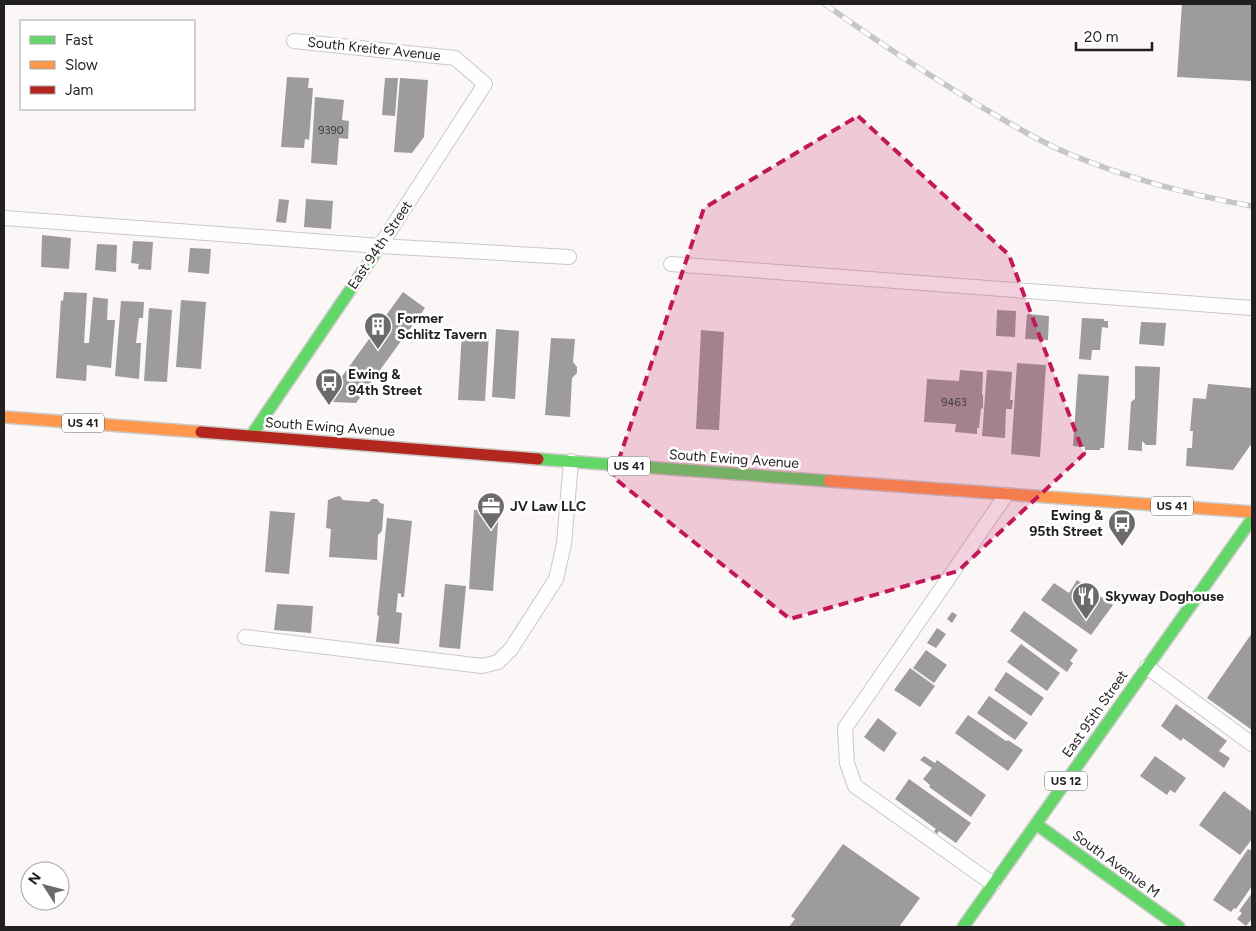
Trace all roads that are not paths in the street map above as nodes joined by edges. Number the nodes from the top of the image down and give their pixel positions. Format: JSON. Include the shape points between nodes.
{"nodes":[{"id":1,"x":294,"y":41,"type":"dead end"},
{"id":2,"x":454,"y":58,"type":"joint"},
{"id":3,"x":4,"y":218,"type":"edge"},
{"id":4,"x":380,"y":246,"type":"junction"},
{"id":5,"x":569,"y":257,"type":"dead end"},
{"id":6,"x":671,"y":264,"type":"dead end"},
{"id":7,"x":1252,"y":308,"type":"edge"},
{"id":8,"x":4,"y":417,"type":"edge"},
{"id":9,"x":251,"y":436,"type":"junction"},
{"id":10,"x":571,"y":461,"type":"junction"},
{"id":11,"x":1006,"y":495,"type":"junction"},
{"id":12,"x":1252,"y":512,"type":"edge"},
{"id":13,"x":1252,"y":519,"type":"edge"},
{"id":14,"x":245,"y":637,"type":"dead end"},
{"id":15,"x":1147,"y":667,"type":"junction"},
{"id":16,"x":1252,"y":744,"type":"edge"},
{"id":17,"x":1036,"y":824,"type":"junction"},
{"id":18,"x":993,"y":884,"type":"junction"},
{"id":19,"x":963,"y":927,"type":"edge"},
{"id":20,"x":1179,"y":927,"type":"edge"}],
"edges":[{"from":1,"to":2,"type":"lane","name":"South Kreiter Avenue"},
{"from":2,"to":4,"type":"lane","name":"East 94th Street","via":[[485,84]]},
{"from":3,"to":4,"type":"lane"},
{"from":4,"to":5,"type":"lane"},
{"from":4,"to":9,"type":"main road","name":"East 94th Street"},
{"from":6,"to":7,"type":"lane"},
{"from":8,"to":9,"type":"main road","name":"South Ewing Avenue","number":"US 41"},
{"from":9,"to":10,"type":"main road","name":"South Ewing Avenue","number":"US 41"},
{"from":10,"to":11,"type":"main road","name":"South Ewing Avenue","number":"US 41"},
{"from":10,"to":14,"type":"lane","via":[[564,544],[556,579],[511,648],[498,662],[482,666]]},
{"from":11,"to":12,"type":"main road","name":"South Ewing Avenue","number":"US 41"},
{"from":11,"to":18,"type":"lane","via":[[846,728],[847,763],[855,786]]},
{"from":13,"to":15,"type":"main road","name":"East 95th Street","number":"US 12"},
{"from":15,"to":16,"type":"lane"},
{"from":15,"to":17,"type":"main road","name":"East 95th Street","number":"US 12"},
{"from":17,"to":18,"type":"main road","name":"East 95th Street","number":"US 12"},
{"from":17,"to":20,"type":"main road","name":"South Avenue M"},
{"from":18,"to":19,"type":"main road","name":"East 95th Street","number":"US 12"}]}
